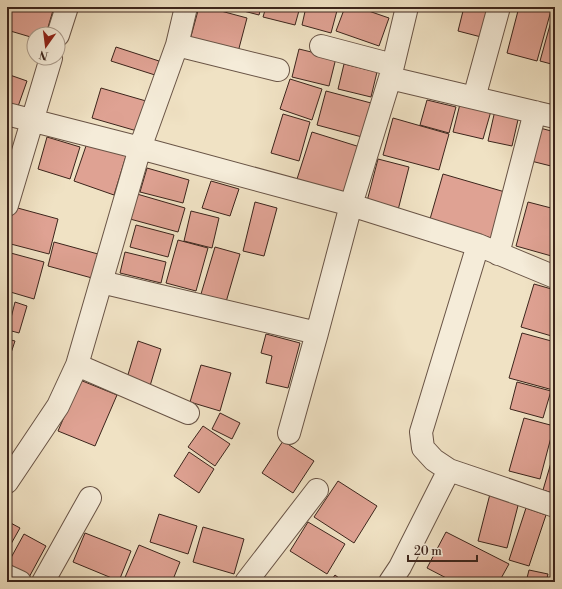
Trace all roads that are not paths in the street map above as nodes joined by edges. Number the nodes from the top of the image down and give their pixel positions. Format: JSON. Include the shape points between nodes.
{"nodes":[{"id":1,"x":67,"y":7,"type":"edge"},
{"id":2,"x":186,"y":7,"type":"edge"},
{"id":3,"x":407,"y":7,"type":"edge"},
{"id":4,"x":499,"y":7,"type":"edge"},
{"id":5,"x":61,"y":26,"type":"edge"},
{"id":6,"x":177,"y":45,"type":"junction"},
{"id":7,"x":321,"y":46,"type":"dead end"},
{"id":8,"x":49,"y":66,"type":"edge"},
{"id":9,"x":278,"y":70,"type":"dead end"},
{"id":10,"x":392,"y":72,"type":"junction"},
{"id":11,"x":474,"y":98,"type":"junction"},
{"id":12,"x":7,"y":114,"type":"edge"},
{"id":13,"x":545,"y":115,"type":"edge"},
{"id":14,"x":32,"y":120,"type":"junction"},
{"id":15,"x":140,"y":148,"type":"junction"},
{"id":16,"x":7,"y":205,"type":"edge"},
{"id":17,"x":351,"y":206,"type":"junction"},
{"id":18,"x":478,"y":245,"type":"junction"},
{"id":19,"x":498,"y":254,"type":"junction"},
{"id":20,"x":555,"y":277,"type":"edge"},
{"id":21,"x":101,"y":282,"type":"junction"},
{"id":22,"x":317,"y":333,"type":"junction"},
{"id":23,"x":77,"y":365,"type":"junction"},
{"id":24,"x":188,"y":413,"type":"dead end"},
{"id":25,"x":289,"y":433,"type":"dead end"},
{"id":26,"x":449,"y":470,"type":"junction"},
{"id":27,"x":7,"y":482,"type":"edge"},
{"id":28,"x":317,"y":490,"type":"dead end"},
{"id":29,"x":90,"y":498,"type":"dead end"},
{"id":30,"x":555,"y":506,"type":"edge"},
{"id":31,"x":7,"y":576,"type":"edge"},
{"id":32,"x":20,"y":582,"type":"edge"},
{"id":33,"x":43,"y":582,"type":"edge"},
{"id":34,"x":246,"y":582,"type":"edge"},
{"id":35,"x":390,"y":582,"type":"edge"}],
"edges":[{"from":1,"to":5,"type":"street"},
{"from":2,"to":6,"type":"street"},
{"from":3,"to":10,"type":"street"},
{"from":4,"to":11,"type":"street"},
{"from":6,"to":9,"type":"street"},
{"from":6,"to":15,"type":"street"},
{"from":7,"to":10,"type":"street"},
{"from":8,"to":14,"type":"street"},
{"from":10,"to":11,"type":"street"},
{"from":10,"to":17,"type":"street"},
{"from":11,"to":13,"type":"street"},
{"from":12,"to":14,"type":"street"},
{"from":13,"to":19,"type":"street"},
{"from":14,"to":15,"type":"street"},
{"from":14,"to":16,"type":"street"},
{"from":15,"to":17,"type":"street"},
{"from":15,"to":21,"type":"street"},
{"from":17,"to":18,"type":"street"},
{"from":17,"to":22,"type":"street"},
{"from":18,"to":19,"type":"street"},
{"from":18,"to":26,"type":"street","via":[[421,432],[423,448],[434,460]]},
{"from":19,"to":20,"type":"street"},
{"from":21,"to":22,"type":"street"},
{"from":21,"to":23,"type":"street"},
{"from":22,"to":25,"type":"street"},
{"from":23,"to":24,"type":"street"},
{"from":23,"to":27,"type":"street","via":[[58,406]]},
{"from":26,"to":30,"type":"street"},
{"from":26,"to":35,"type":"street"},
{"from":28,"to":34,"type":"street"},
{"from":29,"to":33,"type":"street"},
{"from":31,"to":32,"type":"street"}]}
